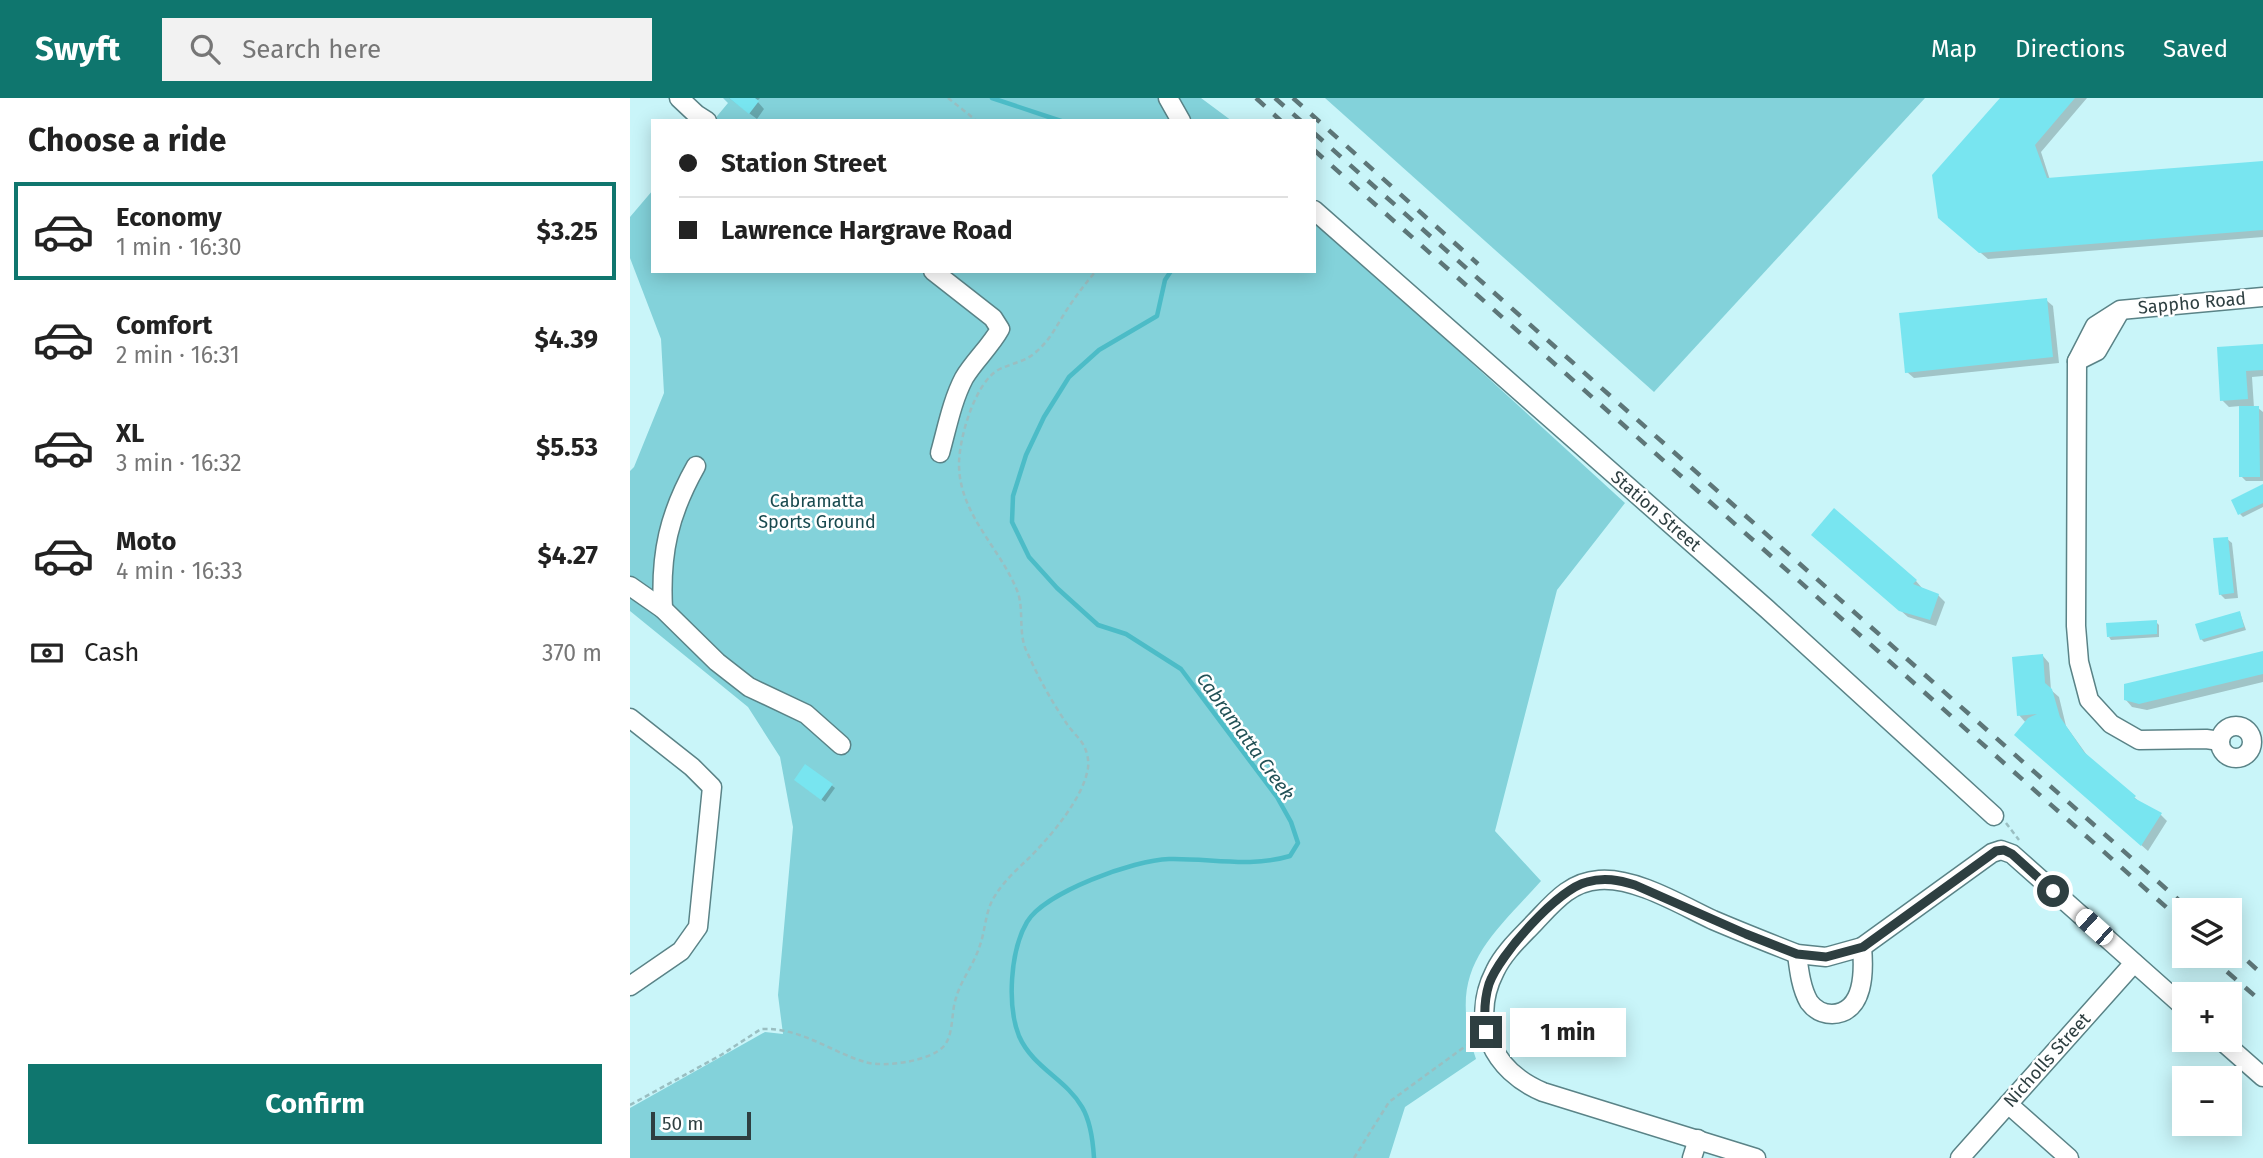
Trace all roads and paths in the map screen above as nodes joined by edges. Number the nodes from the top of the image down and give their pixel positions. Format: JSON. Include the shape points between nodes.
{"nodes":[{"id":1,"x":679,"y":98,"type":"edge"},
{"id":2,"x":948,"y":98,"type":"edge"},
{"id":3,"x":1168,"y":98,"type":"edge"},
{"id":4,"x":704,"y":119,"type":"edge"},
{"id":5,"x":974,"y":119,"type":"edge"},
{"id":6,"x":1180,"y":119,"type":"edge"},
{"id":7,"x":1316,"y":212,"type":"edge"},
{"id":8,"x":936,"y":273,"type":"edge"},
{"id":9,"x":1094,"y":273,"type":"edge"},
{"id":10,"x":2263,"y":297,"type":"edge"},
{"id":11,"x":940,"y":453,"type":"dead end"},
{"id":12,"x":696,"y":466,"type":"dead end"},
{"id":13,"x":630,"y":586,"type":"edge"},
{"id":14,"x":663,"y":609,"type":"junction"},
{"id":15,"x":630,"y":718,"type":"edge"},
{"id":16,"x":2256,"y":731,"type":"edge"},
{"id":17,"x":841,"y":745,"type":"dead end"},
{"id":18,"x":1994,"y":816,"type":"dead end"},
{"id":19,"x":1863,"y":947,"type":"junction"},
{"id":20,"x":1797,"y":954,"type":"junction"},
{"id":21,"x":2134,"y":963,"type":"junction"},
{"id":22,"x":630,"y":986,"type":"edge"},
{"id":23,"x":2172,"y":996,"type":"edge"},
{"id":24,"x":1488,"y":1037,"type":"junction"},
{"id":25,"x":2235,"y":1052,"type":"edge"},
{"id":26,"x":2263,"y":1077,"type":"edge"},
{"id":27,"x":2008,"y":1104,"type":"junction"},
{"id":28,"x":630,"y":1105,"type":"edge"},
{"id":29,"x":1699,"y":1139,"type":"junction"},
{"id":30,"x":1354,"y":1158,"type":"edge"},
{"id":31,"x":1692,"y":1158,"type":"edge"},
{"id":32,"x":1756,"y":1158,"type":"edge"},
{"id":33,"x":1961,"y":1158,"type":"edge"},
{"id":34,"x":2069,"y":1158,"type":"edge"}],
"edges":[{"from":1,"to":4,"type":"street"},
{"from":2,"to":5,"type":"path"},
{"from":3,"to":6,"type":"street"},
{"from":7,"to":18,"type":"street","name":"Station Street","via":[[1767,609]]},
{"from":8,"to":11,"type":"street","via":[[993,318],[1000,329],[964,378]]},
{"from":9,"to":28,"type":"path","via":[[1037,352],[997,370],[984,382],[971,405],[959,463],[962,490],[973,518],[1004,563],[1018,595],[1025,649],[1066,723],[1083,743],[1088,768],[1062,819],[992,902],[980,947],[955,1000],[943,1048],[906,1063],[885,1065],[787,1032],[761,1029]]},
{"from":10,"to":16,"type":"street","name":"Sappho Road","via":[[2120,310],[2097,351],[2077,361],[2076,626],[2089,700],[2111,724],[2139,740],[2220,741],[2223,751],[2237,758],[2250,749]]},
{"from":12,"to":14,"type":"street","via":[[679,496],[667,537],[661,573]]},
{"from":13,"to":14,"type":"street"},
{"from":14,"to":17,"type":"street","via":[[749,687],[806,714]]},
{"from":15,"to":22,"type":"street","via":[[712,787],[698,927],[681,951]]},
{"from":19,"to":20,"type":"street","via":[[1826,957]]},
{"from":19,"to":20,"type":"street","via":[[1865,971],[1858,996],[1838,1013],[1822,1013],[1810,1004]]},
{"from":19,"to":21,"type":"street","via":[[2001,850]]},
{"from":20,"to":24,"type":"street","via":[[1635,885],[1612,880],[1587,882],[1562,894],[1501,961],[1486,996]]},
{"from":21,"to":23,"type":"street"},
{"from":21,"to":27,"type":"street","name":"Nicholls Street"},
{"from":24,"to":29,"type":"street","via":[[1502,1063],[1524,1084]]},
{"from":24,"to":30,"type":"path","via":[[1473,1040],[1389,1101]]},
{"from":25,"to":26,"type":"street"},
{"from":27,"to":33,"type":"street","name":"Nicholls Street"},
{"from":27,"to":34,"type":"street"},
{"from":29,"to":31,"type":"street"},
{"from":29,"to":32,"type":"street"}]}
